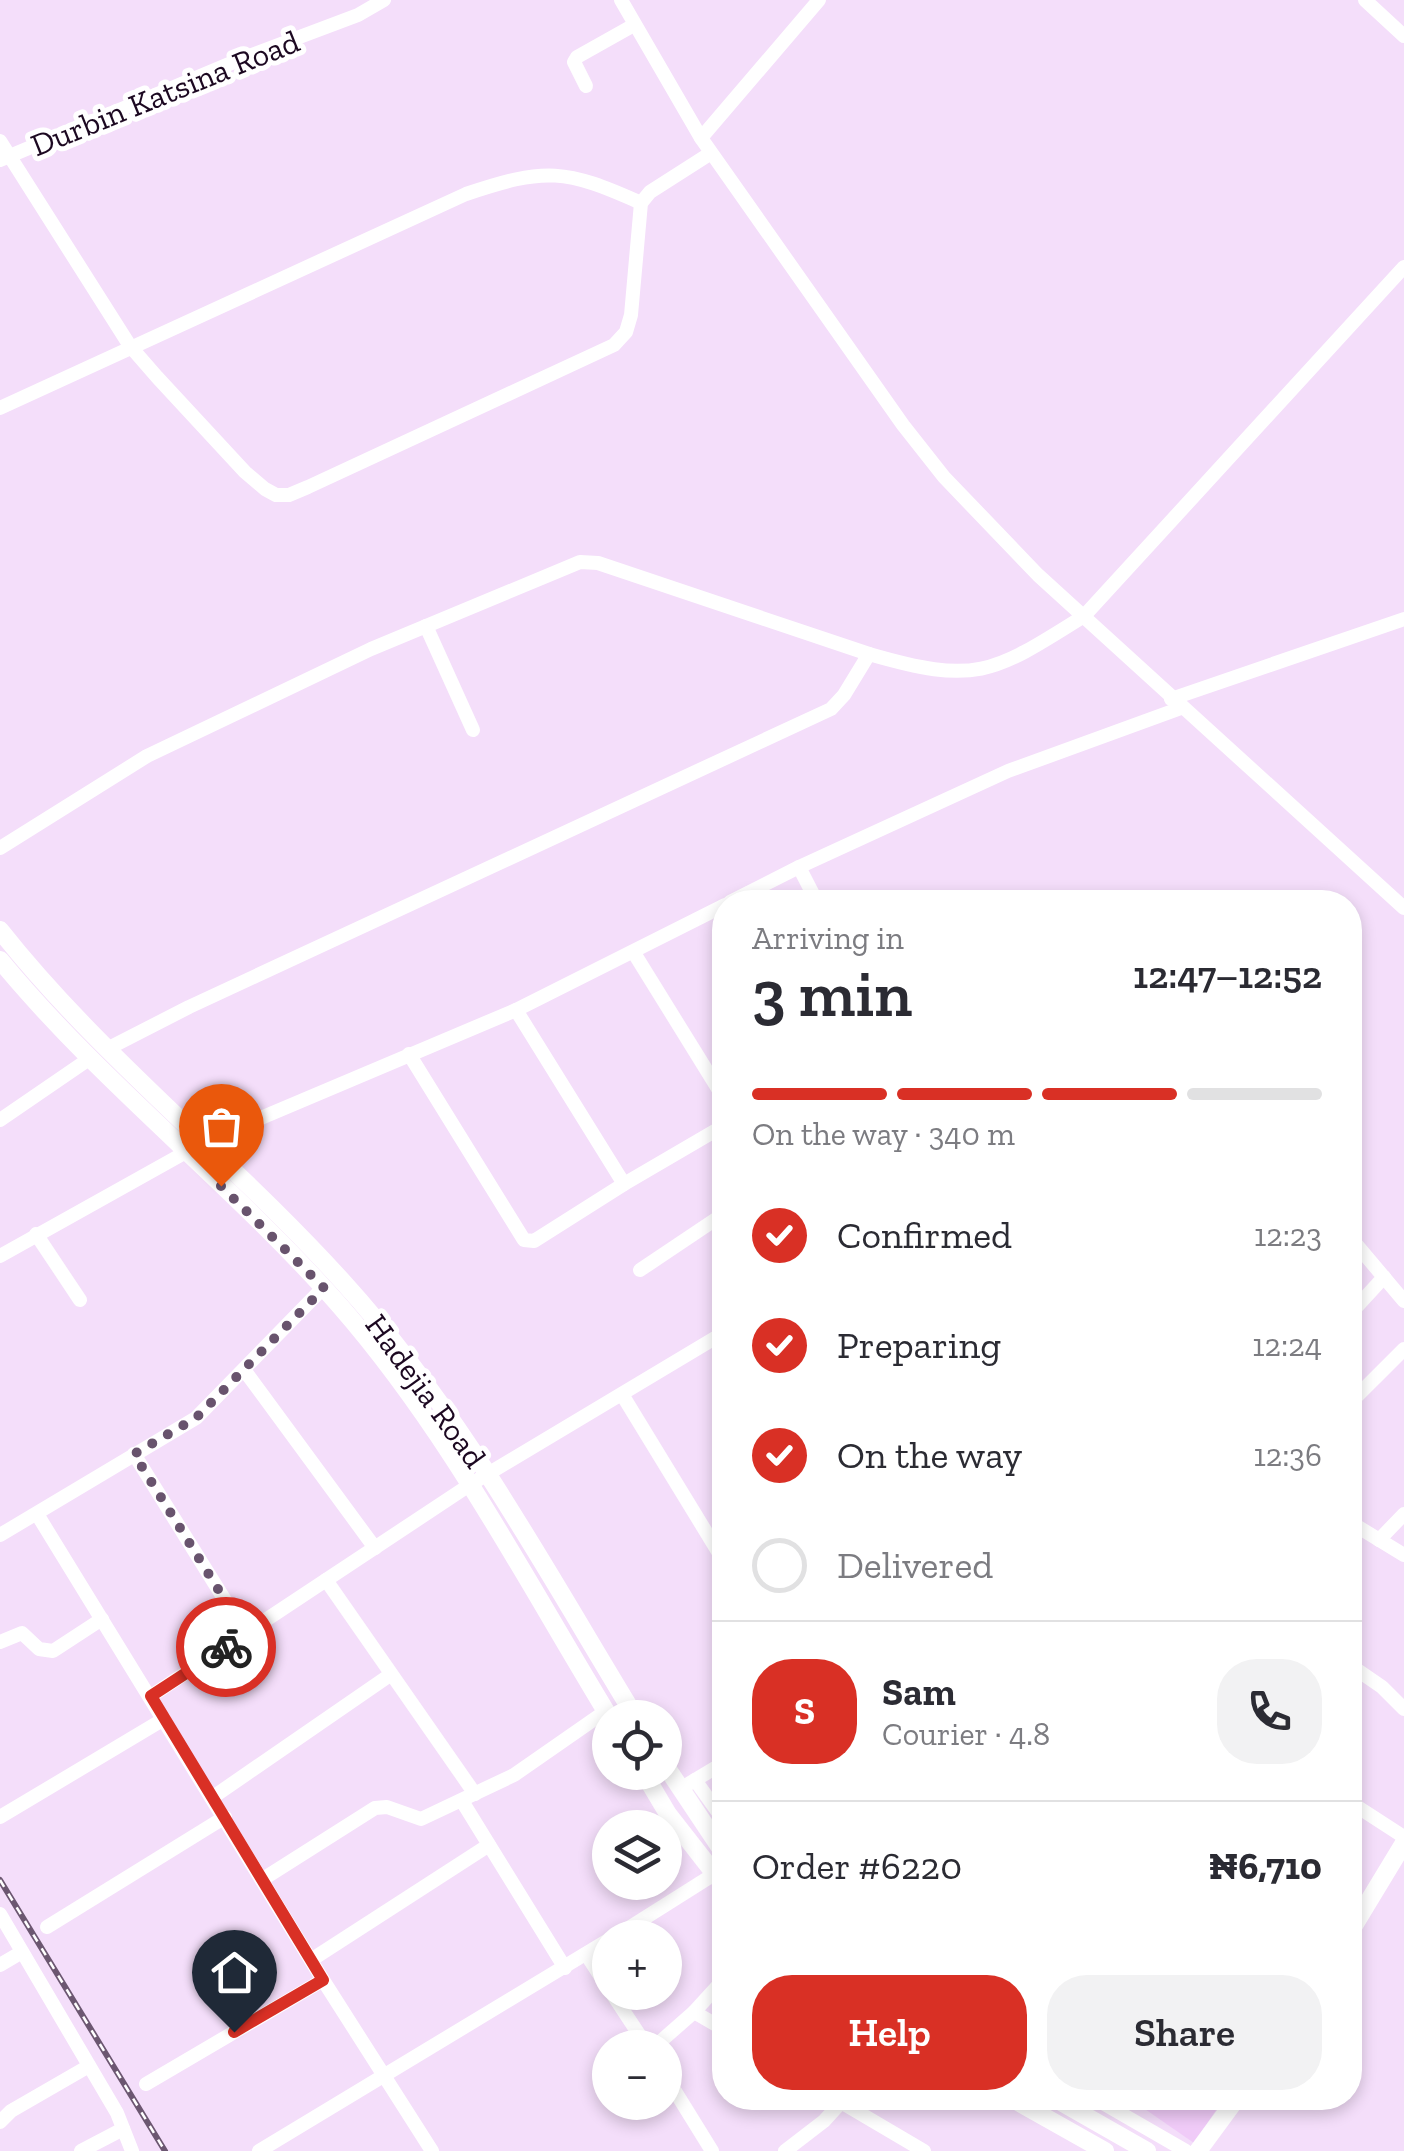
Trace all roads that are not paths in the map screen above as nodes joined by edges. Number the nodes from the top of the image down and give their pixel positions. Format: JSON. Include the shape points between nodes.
{"nodes":[{"id":1,"x":384,"y":0,"type":"edge"},
{"id":2,"x":620,"y":0,"type":"edge"},
{"id":3,"x":819,"y":0,"type":"edge"},
{"id":4,"x":1364,"y":0,"type":"edge"},
{"id":5,"x":634,"y":25,"type":"junction"},
{"id":6,"x":1404,"y":36,"type":"edge"},
{"id":7,"x":586,"y":86,"type":"dead end"},
{"id":8,"x":701,"y":138,"type":"junction"},
{"id":9,"x":0,"y":141,"type":"edge"},
{"id":10,"x":712,"y":153,"type":"junction"},
{"id":11,"x":4,"y":158,"type":"edge"},
{"id":12,"x":641,"y":203,"type":"junction"},
{"id":13,"x":1404,"y":267,"type":"edge"},
{"id":14,"x":130,"y":346,"type":"junction"},
{"id":15,"x":0,"y":408,"type":"edge"},
{"id":16,"x":1084,"y":616,"type":"junction"},
{"id":17,"x":1404,"y":619,"type":"edge"},
{"id":18,"x":426,"y":626,"type":"junction"},
{"id":19,"x":1383,"y":626,"type":"junction"},
{"id":20,"x":1404,"y":632,"type":"edge"},
{"id":21,"x":869,"y":654,"type":"junction"},
{"id":22,"x":1176,"y":704,"type":"junction"},
{"id":23,"x":473,"y":730,"type":"dead end"},
{"id":24,"x":0,"y":848,"type":"edge"},
{"id":25,"x":799,"y":867,"type":"junction"},
{"id":26,"x":755,"y":890,"type":"edge"},
{"id":27,"x":811,"y":890,"type":"edge"},
{"id":28,"x":1404,"y":908,"type":"edge"},
{"id":29,"x":712,"y":912,"type":"edge"},
{"id":30,"x":0,"y":930,"type":"edge"},
{"id":31,"x":634,"y":953,"type":"junction"},
{"id":32,"x":0,"y":960,"type":"edge"},
{"id":33,"x":516,"y":1010,"type":"junction"},
{"id":34,"x":107,"y":1049,"type":"junction"},
{"id":35,"x":409,"y":1054,"type":"junction"},
{"id":36,"x":89,"y":1059,"type":"junction"},
{"id":37,"x":712,"y":1079,"type":"edge"},
{"id":38,"x":0,"y":1120,"type":"edge"},
{"id":39,"x":712,"y":1132,"type":"edge"},
{"id":40,"x":204,"y":1142,"type":"junction"},
{"id":41,"x":186,"y":1153,"type":"junction"},
{"id":42,"x":624,"y":1184,"type":"junction"},
{"id":43,"x":712,"y":1222,"type":"edge"},
{"id":44,"x":36,"y":1234,"type":"junction"},
{"id":45,"x":1362,"y":1251,"type":"edge"},
{"id":46,"x":0,"y":1256,"type":"edge"},
{"id":47,"x":640,"y":1270,"type":"dead end"},
{"id":48,"x":1384,"y":1277,"type":"junction"},
{"id":49,"x":324,"y":1288,"type":"junction"},
{"id":50,"x":80,"y":1300,"type":"dead end"},
{"id":51,"x":1362,"y":1301,"type":"edge"},
{"id":52,"x":1404,"y":1301,"type":"edge"},
{"id":53,"x":712,"y":1341,"type":"edge"},
{"id":54,"x":1404,"y":1349,"type":"edge"},
{"id":55,"x":245,"y":1371,"type":"junction"},
{"id":56,"x":1362,"y":1391,"type":"edge"},
{"id":57,"x":623,"y":1396,"type":"junction"},
{"id":58,"x":134,"y":1454,"type":"junction"},
{"id":59,"x":479,"y":1480,"type":"junction"},
{"id":60,"x":37,"y":1514,"type":"junction"},
{"id":61,"x":1404,"y":1514,"type":"edge"},
{"id":62,"x":1362,"y":1529,"type":"edge"},
{"id":63,"x":0,"y":1535,"type":"edge"},
{"id":64,"x":1380,"y":1540,"type":"junction"},
{"id":65,"x":712,"y":1542,"type":"edge"},
{"id":66,"x":375,"y":1548,"type":"junction"},
{"id":67,"x":1404,"y":1555,"type":"edge"},
{"id":68,"x":326,"y":1580,"type":"junction"},
{"id":69,"x":102,"y":1618,"type":"junction"},
{"id":70,"x":246,"y":1634,"type":"junction"},
{"id":71,"x":0,"y":1642,"type":"edge"},
{"id":72,"x":1362,"y":1673,"type":"edge"},
{"id":73,"x":390,"y":1674,"type":"junction"},
{"id":74,"x":151,"y":1696,"type":"junction"},
{"id":75,"x":600,"y":1700,"type":"edge"},
{"id":76,"x":624,"y":1700,"type":"edge"},
{"id":77,"x":1404,"y":1709,"type":"edge"},
{"id":78,"x":164,"y":1718,"type":"junction"},
{"id":79,"x":592,"y":1724,"type":"edge"},
{"id":80,"x":712,"y":1772,"type":"edge"},
{"id":81,"x":682,"y":1784,"type":"edge"},
{"id":82,"x":687,"y":1790,"type":"junction"},
{"id":83,"x":213,"y":1797,"type":"junction"},
{"id":84,"x":469,"y":1797,"type":"junction"},
{"id":85,"x":671,"y":1810,"type":"edge"},
{"id":86,"x":1362,"y":1810,"type":"edge"},
{"id":87,"x":712,"y":1811,"type":"edge"},
{"id":88,"x":0,"y":1817,"type":"edge"},
{"id":89,"x":225,"y":1818,"type":"junction"},
{"id":90,"x":682,"y":1832,"type":"edge"},
{"id":91,"x":712,"y":1833,"type":"edge"},
{"id":92,"x":1404,"y":1840,"type":"edge"},
{"id":93,"x":489,"y":1845,"type":"junction"},
{"id":94,"x":712,"y":1870,"type":"edge"},
{"id":95,"x":263,"y":1879,"type":"junction"},
{"id":96,"x":712,"y":1884,"type":"edge"},
{"id":97,"x":1362,"y":1912,"type":"edge"},
{"id":98,"x":0,"y":1914,"type":"edge"},
{"id":99,"x":645,"y":1920,"type":"edge"},
{"id":100,"x":47,"y":1927,"type":"dead end"},
{"id":101,"x":592,"y":1950,"type":"edge"},
{"id":102,"x":22,"y":1952,"type":"junction"},
{"id":103,"x":586,"y":1954,"type":"junction"},
{"id":104,"x":311,"y":1960,"type":"junction"},
{"id":105,"x":592,"y":1963,"type":"edge"},
{"id":106,"x":0,"y":1965,"type":"edge"},
{"id":107,"x":565,"y":1968,"type":"junction"},
{"id":108,"x":323,"y":1980,"type":"junction"},
{"id":109,"x":712,"y":1992,"type":"edge"},
{"id":110,"x":694,"y":2012,"type":"junction"},
{"id":111,"x":712,"y":2022,"type":"edge"},
{"id":112,"x":672,"y":2030,"type":"edge"},
{"id":113,"x":90,"y":2066,"type":"junction"},
{"id":114,"x":386,"y":2077,"type":"junction"},
{"id":115,"x":146,"y":2084,"type":"dead end"},
{"id":116,"x":682,"y":2102,"type":"edge"},
{"id":117,"x":832,"y":2110,"type":"edge"},
{"id":118,"x":858,"y":2110,"type":"edge"},
{"id":119,"x":1032,"y":2110,"type":"edge"},
{"id":120,"x":1075,"y":2110,"type":"edge"},
{"id":121,"x":1115,"y":2110,"type":"edge"},
{"id":122,"x":1228,"y":2110,"type":"edge"},
{"id":123,"x":0,"y":2122,"type":"edge"},
{"id":124,"x":123,"y":2129,"type":"junction"},
{"id":125,"x":80,"y":2151,"type":"edge"},
{"id":126,"x":132,"y":2151,"type":"edge"},
{"id":127,"x":259,"y":2151,"type":"edge"},
{"id":128,"x":432,"y":2151,"type":"edge"},
{"id":129,"x":712,"y":2151,"type":"edge"},
{"id":130,"x":785,"y":2151,"type":"edge"},
{"id":131,"x":924,"y":2151,"type":"edge"},
{"id":132,"x":1105,"y":2151,"type":"edge"},
{"id":133,"x":1147,"y":2151,"type":"edge"},
{"id":134,"x":1186,"y":2151,"type":"edge"},
{"id":135,"x":1198,"y":2151,"type":"edge"}],
"edges":[{"from":1,"to":11,"type":"street","name":"Durbin Katsina Road"},
{"from":2,"to":5,"type":"street"},
{"from":3,"to":8,"type":"street"},
{"from":4,"to":6,"type":"street"},
{"from":5,"to":7,"type":"street","via":[[577,56]]},
{"from":5,"to":8,"type":"street"},
{"from":8,"to":10,"type":"street"},
{"from":9,"to":11,"type":"street"},
{"from":10,"to":12,"type":"street"},
{"from":10,"to":16,"type":"street","via":[[944,478]]},
{"from":11,"to":14,"type":"street"},
{"from":12,"to":14,"type":"street","via":[[590,180],[559,175],[500,182]]},
{"from":12,"to":14,"type":"street","via":[[632,315],[614,345],[289,495],[276,496],[245,472]]},
{"from":13,"to":16,"type":"street"},
{"from":14,"to":15,"type":"street"},
{"from":16,"to":21,"type":"street","via":[[990,669],[964,673]]},
{"from":16,"to":22,"type":"street"},
{"from":17,"to":19,"type":"street"},
{"from":18,"to":21,"type":"street","via":[[562,568],[598,563]]},
{"from":18,"to":23,"type":"street"},
{"from":18,"to":24,"type":"street","via":[[147,756]]},
{"from":19,"to":20,"type":"street"},
{"from":19,"to":22,"type":"street"},
{"from":21,"to":34,"type":"street","via":[[830,708]]},
{"from":22,"to":25,"type":"street","via":[[1008,771]]},
{"from":22,"to":28,"type":"street"},
{"from":25,"to":26,"type":"street"},
{"from":25,"to":27,"type":"street"},
{"from":29,"to":31,"type":"street"},
{"from":30,"to":34,"type":"main road","name":"Hadejia Road"},
{"from":31,"to":33,"type":"street"},
{"from":31,"to":37,"type":"street"},
{"from":32,"to":36,"type":"main road","name":"Hadejia Road"},
{"from":33,"to":35,"type":"street"},
{"from":33,"to":42,"type":"street"},
{"from":34,"to":40,"type":"main road","name":"Hadejia Road"},
{"from":35,"to":40,"type":"street"},
{"from":35,"to":42,"type":"street","via":[[524,1240],[534,1241]]},
{"from":36,"to":38,"type":"street"},
{"from":36,"to":41,"type":"main road","name":"Hadejia Road"},
{"from":39,"to":42,"type":"street"},
{"from":40,"to":41,"type":"street"},
{"from":40,"to":59,"type":"main road","name":"Hadejia Road","via":[[345,1283],[406,1355]]},
{"from":41,"to":44,"type":"street"},
{"from":41,"to":49,"type":"main road","name":"Hadejia Road"},
{"from":43,"to":47,"type":"street"},
{"from":44,"to":46,"type":"street"},
{"from":44,"to":50,"type":"street"},
{"from":45,"to":48,"type":"street"},
{"from":48,"to":51,"type":"street"},
{"from":48,"to":52,"type":"street"},
{"from":49,"to":55,"type":"street"},
{"from":49,"to":59,"type":"main road","name":"Hadejia Road"},
{"from":53,"to":57,"type":"street"},
{"from":54,"to":56,"type":"street"},
{"from":55,"to":58,"type":"street","via":[[196,1418]]},
{"from":55,"to":66,"type":"street"},
{"from":57,"to":59,"type":"street"},
{"from":57,"to":65,"type":"street"},
{"from":58,"to":60,"type":"street"},
{"from":58,"to":70,"type":"street"},
{"from":59,"to":66,"type":"street"},
{"from":59,"to":75,"type":"main road","name":"Hadejia Road"},
{"from":59,"to":76,"type":"main road","name":"Hadejia Road"},
{"from":60,"to":63,"type":"street"},
{"from":60,"to":69,"type":"street"},
{"from":61,"to":64,"type":"street"},
{"from":62,"to":64,"type":"street"},
{"from":64,"to":67,"type":"street"},
{"from":66,"to":68,"type":"street"},
{"from":68,"to":70,"type":"street"},
{"from":68,"to":73,"type":"street"},
{"from":69,"to":71,"type":"street","via":[[52,1652],[22,1632]]},
{"from":69,"to":74,"type":"street"},
{"from":70,"to":74,"type":"street"},
{"from":72,"to":77,"type":"street"},
{"from":73,"to":83,"type":"street"},
{"from":73,"to":84,"type":"street"},
{"from":74,"to":78,"type":"street"},
{"from":78,"to":83,"type":"street"},
{"from":78,"to":88,"type":"street"},
{"from":79,"to":84,"type":"street"},
{"from":80,"to":82,"type":"street"},
{"from":81,"to":82,"type":"main road"},
{"from":82,"to":85,"type":"main road"},
{"from":82,"to":87,"type":"street"},
{"from":82,"to":91,"type":"main road"},
{"from":83,"to":89,"type":"street"},
{"from":84,"to":93,"type":"street"},
{"from":84,"to":95,"type":"street","via":[[421,1819],[375,1808]]},
{"from":86,"to":92,"type":"street"},
{"from":89,"to":95,"type":"street"},
{"from":89,"to":100,"type":"street"},
{"from":90,"to":94,"type":"main road"},
{"from":92,"to":97,"type":"main road"},
{"from":93,"to":104,"type":"street"},
{"from":93,"to":107,"type":"street"},
{"from":95,"to":104,"type":"street"},
{"from":96,"to":99,"type":"street"},
{"from":98,"to":102,"type":"street"},
{"from":101,"to":103,"type":"street"},
{"from":102,"to":106,"type":"street"},
{"from":102,"to":113,"type":"street"},
{"from":103,"to":105,"type":"street"},
{"from":103,"to":107,"type":"street"},
{"from":104,"to":108,"type":"street"},
{"from":107,"to":114,"type":"street"},
{"from":108,"to":114,"type":"street"},
{"from":108,"to":115,"type":"street"},
{"from":109,"to":110,"type":"street"},
{"from":110,"to":111,"type":"street"},
{"from":110,"to":112,"type":"street"},
{"from":113,"to":123,"type":"street"},
{"from":113,"to":124,"type":"street"},
{"from":114,"to":127,"type":"street"},
{"from":114,"to":128,"type":"street"},
{"from":116,"to":129,"type":"street"},
{"from":117,"to":130,"type":"street"},
{"from":118,"to":131,"type":"street"},
{"from":119,"to":132,"type":"main road"},
{"from":120,"to":133,"type":"main road"},
{"from":121,"to":134,"type":"street"},
{"from":122,"to":135,"type":"main road"},
{"from":124,"to":125,"type":"street"},
{"from":124,"to":126,"type":"street"}]}
